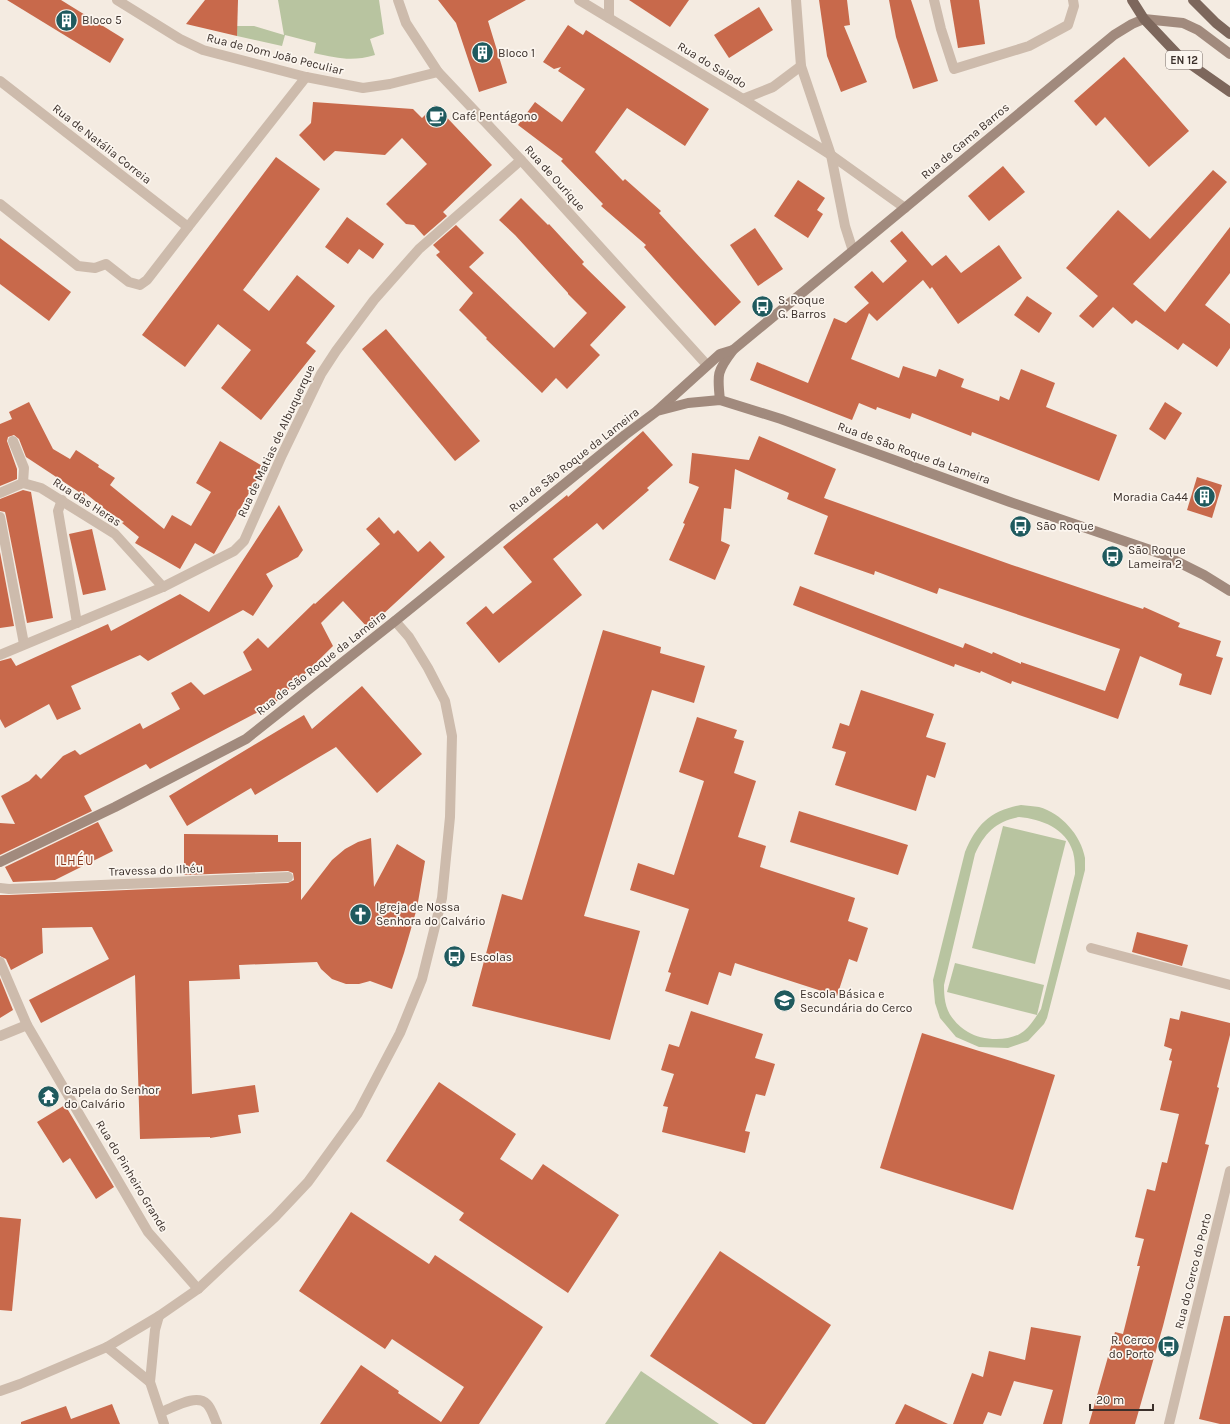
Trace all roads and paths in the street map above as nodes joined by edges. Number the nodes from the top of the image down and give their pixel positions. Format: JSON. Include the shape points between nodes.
{"nodes":[{"id":1,"x":117,"y":0,"type":"edge"},
{"id":2,"x":398,"y":0,"type":"edge"},
{"id":3,"x":579,"y":0,"type":"edge"},
{"id":4,"x":610,"y":0,"type":"edge"},
{"id":5,"x":796,"y":0,"type":"edge"},
{"id":6,"x":934,"y":0,"type":"edge"},
{"id":7,"x":1073,"y":0,"type":"edge"},
{"id":8,"x":1132,"y":0,"type":"edge"},
{"id":9,"x":1193,"y":0,"type":"edge"},
{"id":10,"x":609,"y":18,"type":"junction"},
{"id":11,"x":1144,"y":19,"type":"junction"},
{"id":12,"x":1230,"y":34,"type":"edge"},
{"id":13,"x":1230,"y":54,"type":"edge"},
{"id":14,"x":801,"y":66,"type":"junction"},
{"id":15,"x":438,"y":72,"type":"junction"},
{"id":16,"x":306,"y":77,"type":"junction"},
{"id":17,"x":0,"y":81,"type":"edge"},
{"id":18,"x":1230,"y":92,"type":"edge"},
{"id":19,"x":743,"y":99,"type":"junction"},
{"id":20,"x":831,"y":155,"type":"junction"},
{"id":21,"x":521,"y":160,"type":"junction"},
{"id":22,"x":0,"y":204,"type":"edge"},
{"id":23,"x":905,"y":208,"type":"junction"},
{"id":24,"x":188,"y":227,"type":"junction"},
{"id":25,"x":853,"y":251,"type":"junction"},
{"id":26,"x":733,"y":350,"type":"junction"},
{"id":27,"x":707,"y":365,"type":"junction"},
{"id":28,"x":720,"y":400,"type":"junction"},
{"id":29,"x":657,"y":412,"type":"junction"},
{"id":30,"x":13,"y":441,"type":"dead end"},
{"id":31,"x":23,"y":483,"type":"junction"},
{"id":32,"x":0,"y":492,"type":"edge"},
{"id":33,"x":62,"y":500,"type":"junction"},
{"id":34,"x":0,"y":517,"type":"edge"},
{"id":35,"x":163,"y":587,"type":"junction"},
{"id":36,"x":1230,"y":591,"type":"edge"},
{"id":37,"x":395,"y":621,"type":"junction"},
{"id":38,"x":77,"y":623,"type":"junction"},
{"id":39,"x":24,"y":644,"type":"junction"},
{"id":40,"x":0,"y":655,"type":"edge"},
{"id":41,"x":0,"y":862,"type":"edge"},
{"id":42,"x":288,"y":877,"type":"dead end"},
{"id":43,"x":0,"y":888,"type":"edge"},
{"id":44,"x":1091,"y":948,"type":"dead end"},
{"id":45,"x":0,"y":962,"type":"edge"},
{"id":46,"x":1230,"y":985,"type":"edge"},
{"id":47,"x":27,"y":1025,"type":"junction"},
{"id":48,"x":0,"y":1036,"type":"edge"},
{"id":49,"x":1230,"y":1171,"type":"edge"},
{"id":50,"x":198,"y":1289,"type":"junction"},
{"id":51,"x":159,"y":1316,"type":"junction"},
{"id":52,"x":107,"y":1347,"type":"junction"},
{"id":53,"x":150,"y":1382,"type":"junction"},
{"id":54,"x":0,"y":1391,"type":"edge"},
{"id":55,"x":161,"y":1412,"type":"junction"},
{"id":56,"x":164,"y":1424,"type":"edge"},
{"id":57,"x":217,"y":1424,"type":"edge"},
{"id":58,"x":1169,"y":1424,"type":"edge"}],
"edges":[{"from":1,"to":16,"type":"street","name":"Rua de Dom João Peculiar","via":[[180,39],[203,50]]},
{"from":2,"to":15,"type":"street","name":"Rua de Ourique","via":[[406,24]]},
{"from":3,"to":10,"type":"street","name":"Rua do Salado"},
{"from":4,"to":10,"type":"street"},
{"from":5,"to":14,"type":"street"},
{"from":6,"to":7,"type":"street","via":[[954,69],[1029,46],[1068,25],[1074,6]]},
{"from":8,"to":11,"type":"main road","number":"EN 12"},
{"from":9,"to":12,"type":"main road"},
{"from":10,"to":19,"type":"street","name":"Rua do Salado"},
{"from":11,"to":13,"type":"main road","via":[[1183,23],[1198,30]]},
{"from":11,"to":18,"type":"main road","number":"EN 12","via":[[1180,57]]},
{"from":11,"to":23,"type":"main road","name":"Rua de Gama Barros","via":[[1114,35]]},
{"from":14,"to":19,"type":"street","via":[[773,87]]},
{"from":14,"to":20,"type":"street"},
{"from":15,"to":16,"type":"street","name":"Rua de Dom João Peculiar","via":[[363,88]]},
{"from":15,"to":21,"type":"street","name":"Rua de Ourique"},
{"from":16,"to":24,"type":"street"},
{"from":17,"to":24,"type":"street","name":"Rua de Natália Correia"},
{"from":19,"to":20,"type":"street","name":"Rua do Salado"},
{"from":20,"to":23,"type":"street","name":"Rua do Salado"},
{"from":20,"to":25,"type":"street","via":[[845,226]]},
{"from":21,"to":27,"type":"street","name":"Rua de Ourique"},
{"from":21,"to":35,"type":"street","name":"Rua de Matias de Albuquerque","via":[[419,249],[374,300],[336,351],[321,374],[244,541],[234,551]]},
{"from":22,"to":24,"type":"street","via":[[78,266],[94,268],[106,264],[129,282],[140,285],[147,280]]},
{"from":23,"to":25,"type":"main road","name":"Rua de Gama Barros"},
{"from":25,"to":26,"type":"main road","name":"Rua de Gama Barros"},
{"from":26,"to":27,"type":"main road","name":"Rua de Gama Barros","via":[[720,354]]},
{"from":26,"to":28,"type":"main road","name":"Rua de Gama Barros","via":[[722,364],[718,378]]},
{"from":27,"to":29,"type":"main road","name":"Rua de Gama Barros"},
{"from":28,"to":29,"type":"main road","name":"Rua de São Roque da Lameira","via":[[688,403]]},
{"from":28,"to":36,"type":"main road","name":"Rua de São Roque da Lameira","via":[[781,419],[1162,554],[1204,574]]},
{"from":29,"to":37,"type":"main road","name":"Rua de São Roque da Lameira","via":[[618,440]]},
{"from":30,"to":31,"type":"street","via":[[24,468]]},
{"from":31,"to":32,"type":"street"},
{"from":31,"to":33,"type":"street","name":"Rua das Heras","via":[[41,488]]},
{"from":33,"to":35,"type":"street","name":"Rua das Heras","via":[[115,534]]},
{"from":33,"to":38,"type":"street","via":[[58,511]]},
{"from":34,"to":39,"type":"street"},
{"from":35,"to":38,"type":"street","name":"Rua de Matias de Albuquerque"},
{"from":37,"to":41,"type":"main road","name":"Rua de São Roque da Lameira","via":[[246,738]]},
{"from":37,"to":50,"type":"street","via":[[413,643],[442,694],[452,736],[450,816],[442,898],[422,979],[400,1032],[358,1113],[308,1182],[275,1217]]},
{"from":38,"to":39,"type":"street","name":"Rua de Matias de Albuquerque"},
{"from":39,"to":40,"type":"street","name":"Rua de Matias de Albuquerque"},
{"from":42,"to":43,"type":"street","name":"Travessa do Ilhéu"},
{"from":44,"to":46,"type":"street"},
{"from":45,"to":47,"type":"street","name":"Rua do Pinheiro Grande"},
{"from":47,"to":48,"type":"street"},
{"from":47,"to":50,"type":"street","name":"Rua do Pinheiro Grande","via":[[148,1232]]},
{"from":49,"to":58,"type":"street","name":"Rua do Cerco do Porto"},
{"from":50,"to":51,"type":"street"},
{"from":51,"to":52,"type":"street"},
{"from":51,"to":53,"type":"street"},
{"from":52,"to":53,"type":"street"},
{"from":52,"to":54,"type":"street"},
{"from":53,"to":55,"type":"street"},
{"from":55,"to":56,"type":"street"},
{"from":55,"to":57,"type":"street","via":[[194,1399],[202,1400],[208,1405]]}]}
